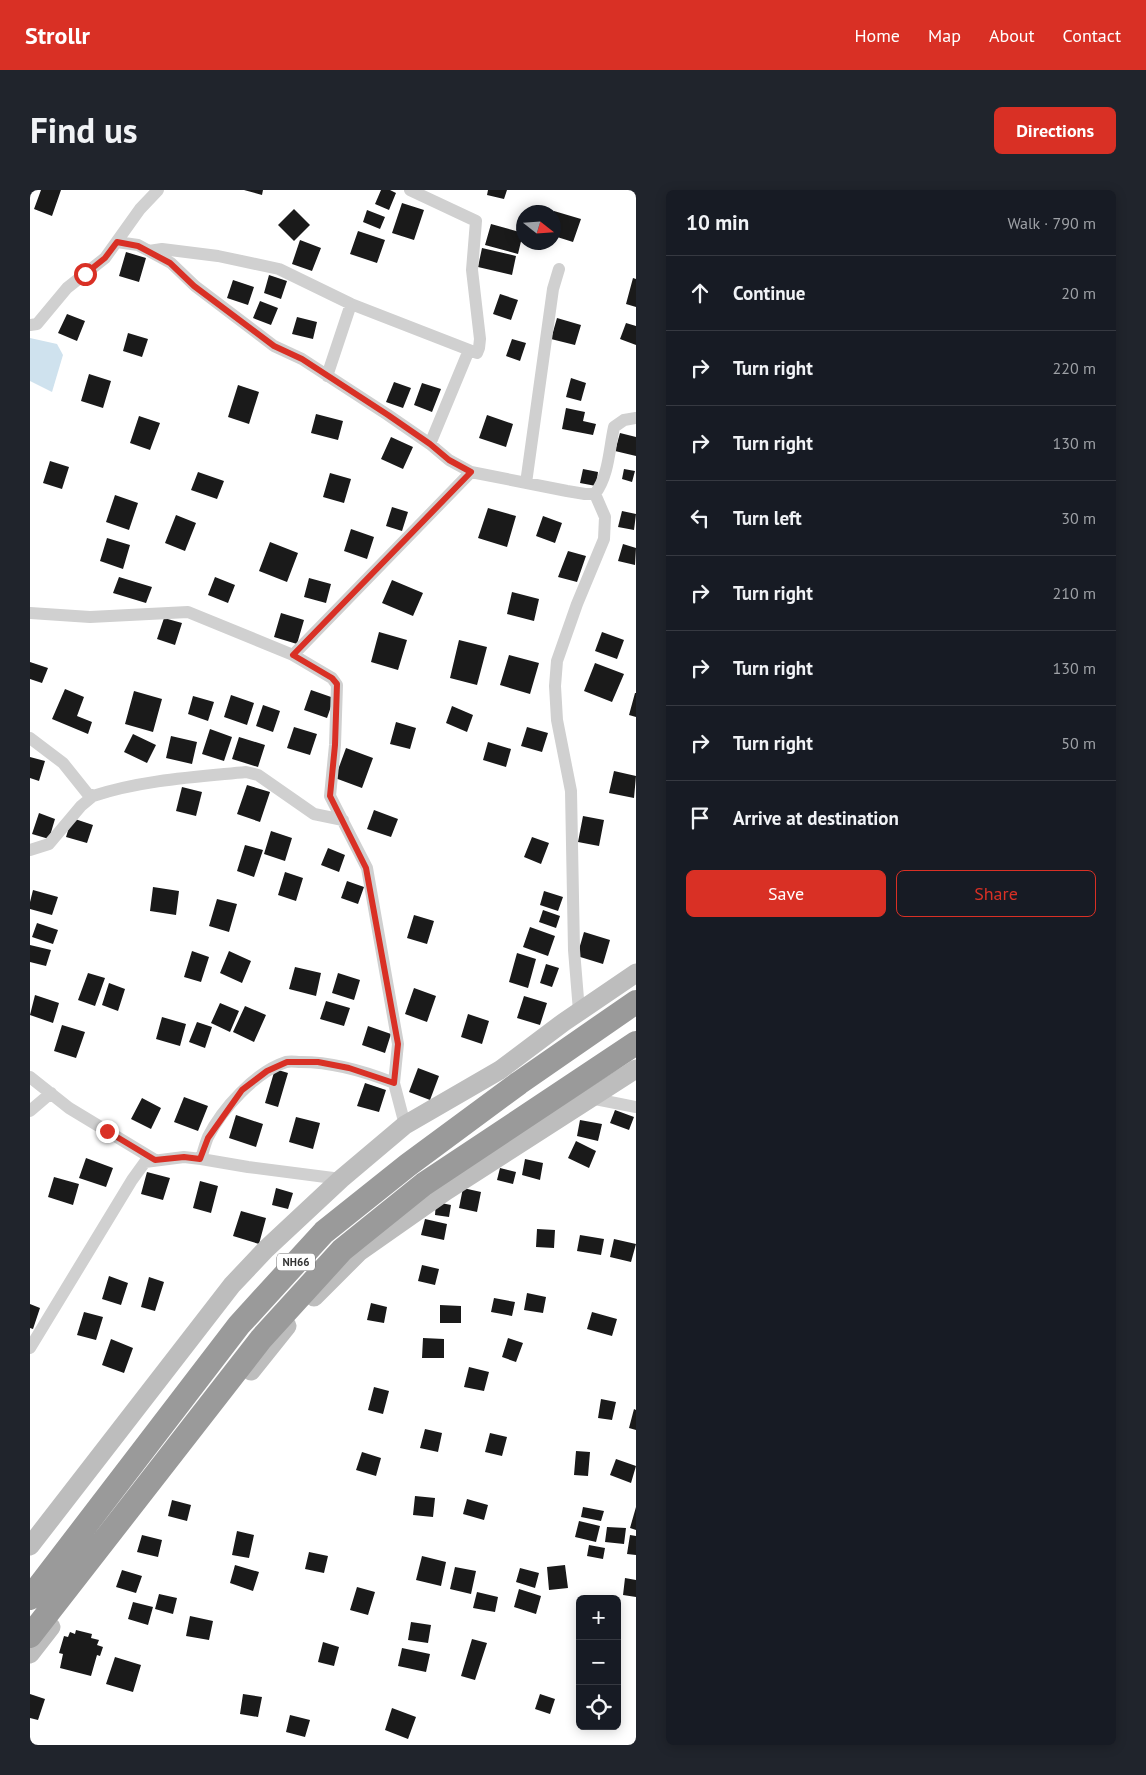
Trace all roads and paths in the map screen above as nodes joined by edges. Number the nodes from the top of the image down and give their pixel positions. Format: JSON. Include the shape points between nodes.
{"nodes":[{"id":1,"x":158,"y":190,"type":"edge"},
{"id":2,"x":410,"y":190,"type":"edge"},
{"id":3,"x":117,"y":242,"type":"junction"},
{"id":4,"x":149,"y":251,"type":"junction"},
{"id":5,"x":559,"y":269,"type":"dead end"},
{"id":6,"x":352,"y":304,"type":"junction"},
{"id":7,"x":30,"y":326,"type":"edge"},
{"id":8,"x":469,"y":350,"type":"junction"},
{"id":9,"x":327,"y":376,"type":"junction"},
{"id":10,"x":636,"y":418,"type":"edge"},
{"id":11,"x":430,"y":444,"type":"junction"},
{"id":12,"x":471,"y":472,"type":"junction"},
{"id":13,"x":526,"y":483,"type":"junction"},
{"id":14,"x":595,"y":494,"type":"junction"},
{"id":15,"x":30,"y":613,"type":"edge"},
{"id":16,"x":293,"y":655,"type":"junction"},
{"id":17,"x":30,"y":738,"type":"edge"},
{"id":18,"x":93,"y":796,"type":"junction"},
{"id":19,"x":342,"y":820,"type":"junction"},
{"id":20,"x":30,"y":850,"type":"edge"},
{"id":21,"x":636,"y":973,"type":"edge"},
{"id":22,"x":636,"y":1002,"type":"edge"},
{"id":23,"x":580,"y":1011,"type":"junction"},
{"id":24,"x":636,"y":1043,"type":"edge"},
{"id":25,"x":636,"y":1069,"type":"edge"},
{"id":26,"x":30,"y":1077,"type":"edge"},
{"id":27,"x":394,"y":1083,"type":"junction"},
{"id":28,"x":50,"y":1093,"type":"junction"},
{"id":29,"x":590,"y":1098,"type":"junction"},
{"id":30,"x":636,"y":1107,"type":"edge"},
{"id":31,"x":30,"y":1111,"type":"edge"},
{"id":32,"x":405,"y":1125,"type":"junction"},
{"id":33,"x":200,"y":1159,"type":"junction"},
{"id":34,"x":155,"y":1160,"type":"junction"},
{"id":35,"x":341,"y":1179,"type":"junction"},
{"id":36,"x":30,"y":1348,"type":"edge"},
{"id":37,"x":30,"y":1546,"type":"edge"},
{"id":38,"x":30,"y":1598,"type":"edge"},
{"id":39,"x":30,"y":1636,"type":"edge"},
{"id":40,"x":30,"y":1654,"type":"edge"}],
"edges":[{"from":1,"to":3,"type":"street"},
{"from":2,"to":8,"type":"street","via":[[476,221],[472,270],[479,348],[477,353]]},
{"from":3,"to":4,"type":"street"},
{"from":3,"to":7,"type":"street","via":[[105,258],[67,288],[37,324]]},
{"from":4,"to":6,"type":"street","via":[[162,249],[218,256],[279,269]]},
{"from":4,"to":9,"type":"street","via":[[170,263],[194,286],[274,346]]},
{"from":5,"to":13,"type":"street","via":[[553,289]]},
{"from":6,"to":8,"type":"street"},
{"from":6,"to":9,"type":"street"},
{"from":8,"to":11,"type":"street"},
{"from":9,"to":11,"type":"street"},
{"from":10,"to":14,"type":"street","via":[[624,420],[614,427],[606,473]]},
{"from":11,"to":12,"type":"street"},
{"from":12,"to":13,"type":"street"},
{"from":12,"to":16,"type":"street"},
{"from":13,"to":14,"type":"street"},
{"from":14,"to":23,"type":"street","via":[[605,518],[604,539],[557,661],[555,686],[557,720],[571,791],[574,950]]},
{"from":15,"to":16,"type":"street","via":[[90,617],[188,612]]},
{"from":16,"to":19,"type":"street","via":[[337,684],[330,796]]},
{"from":17,"to":18,"type":"street","via":[[63,762]]},
{"from":18,"to":19,"type":"street","via":[[141,784],[246,772],[258,775],[314,814]]},
{"from":18,"to":20,"type":"street","via":[[49,844]]},
{"from":19,"to":27,"type":"street","via":[[366,868],[398,1044]]},
{"from":21,"to":23,"type":"street"},
{"from":22,"to":38,"type":"highway","number":"NH66","via":[[519,1083],[324,1232],[239,1325]]},
{"from":23,"to":32,"type":"street","via":[[500,1070]]},
{"from":24,"to":39,"type":"highway","number":"NH66","via":[[424,1184],[342,1250],[260,1339]]},
{"from":25,"to":29,"type":"street"},
{"from":26,"to":28,"type":"street"},
{"from":27,"to":32,"type":"street"},
{"from":27,"to":33,"type":"street","via":[[349,1068],[318,1062],[287,1062],[267,1071],[242,1090],[208,1138]]},
{"from":28,"to":31,"type":"street"},
{"from":28,"to":34,"type":"street"},
{"from":29,"to":30,"type":"street"},
{"from":29,"to":40,"type":"street","via":[[359,1252],[296,1314]]},
{"from":32,"to":35,"type":"street"},
{"from":33,"to":34,"type":"street"},
{"from":33,"to":35,"type":"street"},
{"from":34,"to":36,"type":"street","via":[[145,1162],[132,1180]]},
{"from":35,"to":37,"type":"street","via":[[232,1285]]}]}
